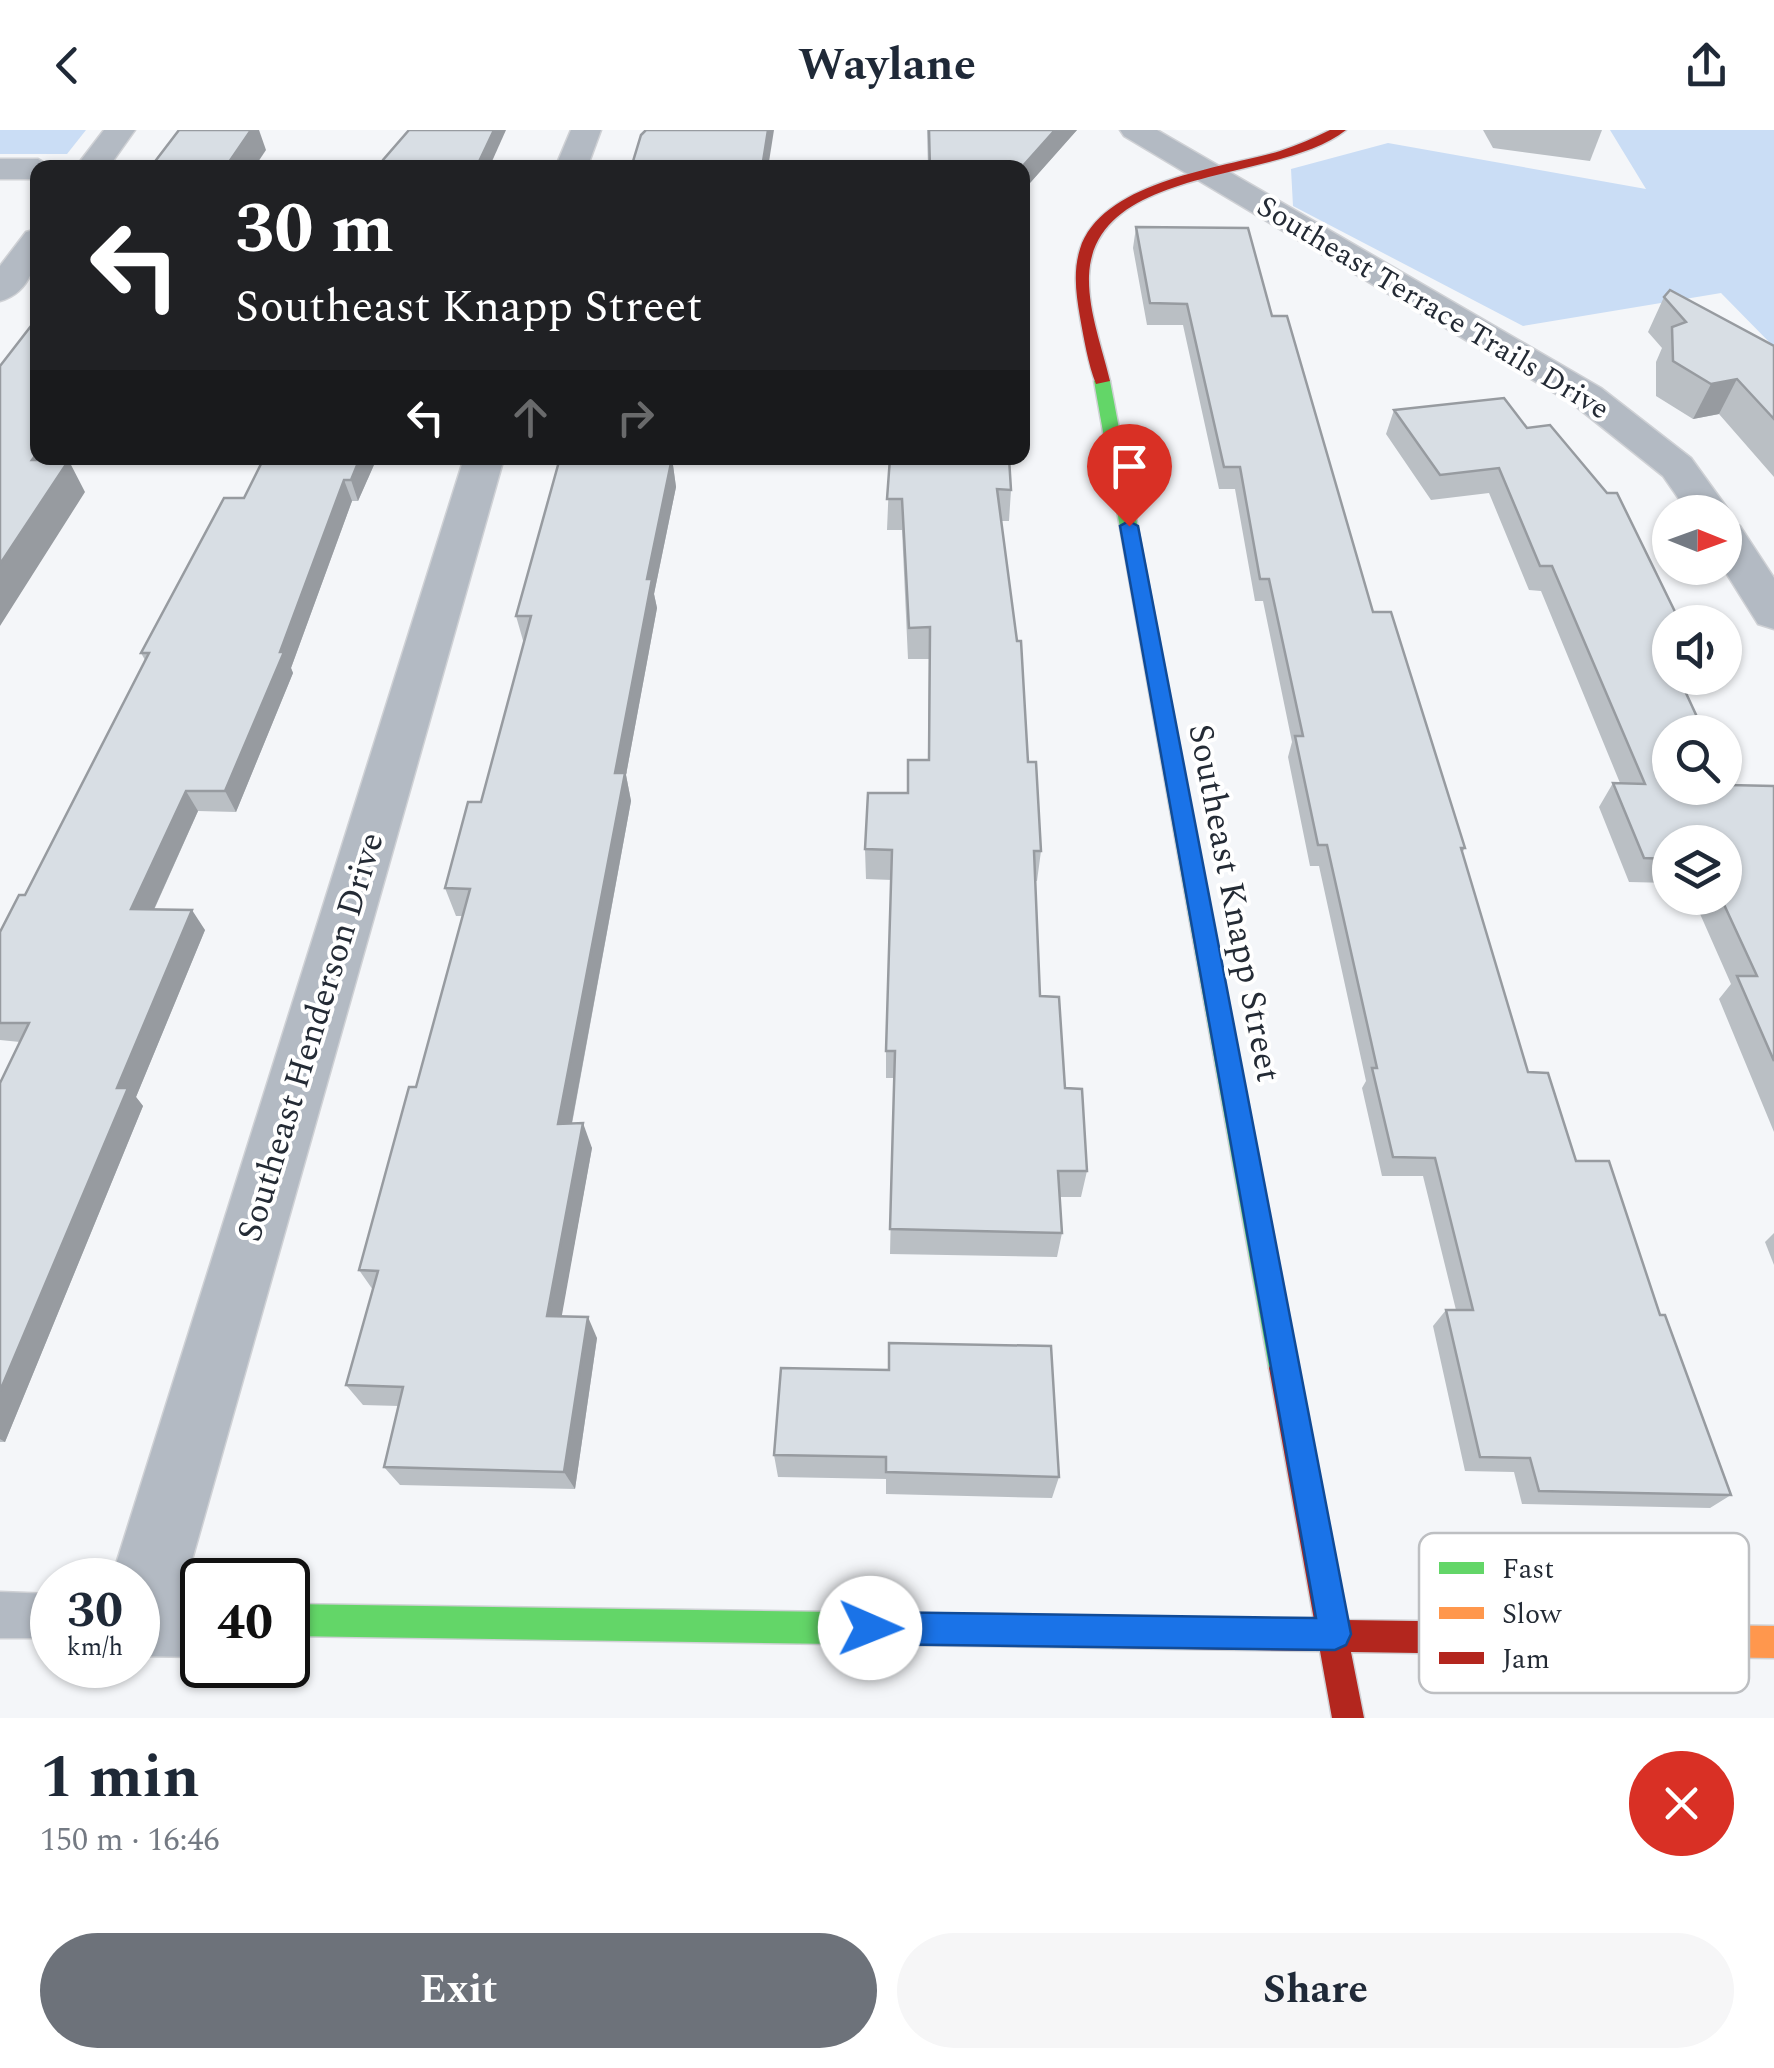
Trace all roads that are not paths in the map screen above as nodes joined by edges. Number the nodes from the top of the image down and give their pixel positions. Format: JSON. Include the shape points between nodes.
{"nodes":[{"id":1,"x":120,"y":130,"type":"edge"},
{"id":2,"x":586,"y":130,"type":"edge"},
{"id":3,"x":1135,"y":130,"type":"edge"},
{"id":4,"x":1340,"y":130,"type":"edge"},
{"id":5,"x":97,"y":160,"type":"edge"},
{"id":6,"x":574,"y":160,"type":"edge"},
{"id":7,"x":30,"y":168,"type":"edge"},
{"id":8,"x":0,"y":169,"type":"edge"},
{"id":9,"x":1211,"y":174,"type":"junction"},
{"id":10,"x":30,"y":251,"type":"edge"},
{"id":11,"x":0,"y":290,"type":"edge"},
{"id":12,"x":482,"y":465,"type":"edge"},
{"id":13,"x":1698,"y":495,"type":"edge"},
{"id":14,"x":1742,"y":562,"type":"edge"},
{"id":15,"x":1774,"y":614,"type":"edge"},
{"id":16,"x":156,"y":1558,"type":"edge"},
{"id":17,"x":0,"y":1615,"type":"edge"},
{"id":18,"x":30,"y":1616,"type":"edge"},
{"id":19,"x":310,"y":1620,"type":"edge"},
{"id":20,"x":1335,"y":1634,"type":"junction"},
{"id":21,"x":1419,"y":1636,"type":"edge"},
{"id":22,"x":1749,"y":1642,"type":"edge"},
{"id":23,"x":1774,"y":1642,"type":"edge"},
{"id":24,"x":1348,"y":1718,"type":"edge"}],
"edges":[{"from":1,"to":5,"type":"street"},
{"from":2,"to":6,"type":"street"},
{"from":3,"to":9,"type":"street","name":"Southeast Terrace Trails Drive"},
{"from":4,"to":9,"type":"street","name":"Southeast Knapp Street"},
{"from":7,"to":8,"type":"street"},
{"from":9,"to":13,"type":"street","name":"Southeast Terrace Trails Drive","via":[[1587,396],[1677,467]]},
{"from":9,"to":20,"type":"street","name":"Southeast Knapp Street","via":[[1117,210],[1084,249],[1082,275]]},
{"from":10,"to":11,"type":"street"},
{"from":12,"to":16,"type":"street","name":"Southeast Henderson Drive"},
{"from":14,"to":15,"type":"street"},
{"from":17,"to":18,"type":"lane"},
{"from":19,"to":20,"type":"street"},
{"from":20,"to":21,"type":"street"},
{"from":20,"to":24,"type":"street","name":"Southeast Knapp Street"},
{"from":22,"to":23,"type":"street"}]}
